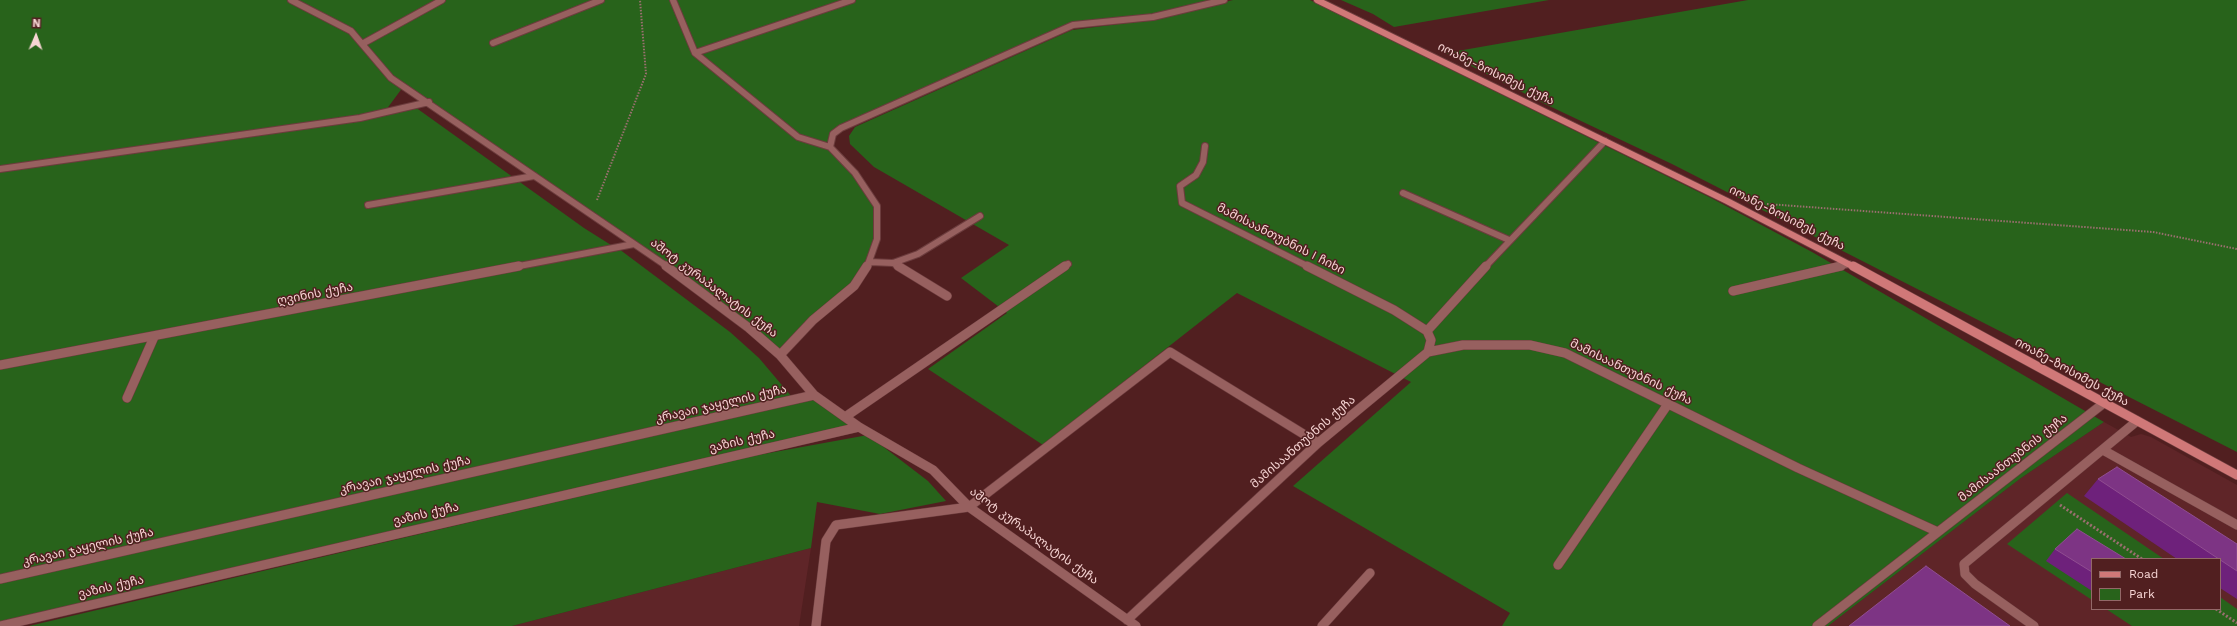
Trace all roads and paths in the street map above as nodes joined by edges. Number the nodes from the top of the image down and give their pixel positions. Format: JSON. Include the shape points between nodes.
{"nodes":[{"id":1,"x":291,"y":0,"type":"edge"},
{"id":2,"x":442,"y":0,"type":"edge"},
{"id":3,"x":601,"y":0,"type":"edge"},
{"id":4,"x":640,"y":0,"type":"edge"},
{"id":5,"x":673,"y":0,"type":"edge"},
{"id":6,"x":852,"y":0,"type":"edge"},
{"id":7,"x":1224,"y":0,"type":"edge"},
{"id":8,"x":1317,"y":0,"type":"edge"},
{"id":9,"x":493,"y":43,"type":"dead end"},
{"id":10,"x":362,"y":44,"type":"junction"},
{"id":11,"x":695,"y":53,"type":"junction"},
{"id":12,"x":429,"y":102,"type":"junction"},
{"id":13,"x":1605,"y":141,"type":"junction"},
{"id":14,"x":1205,"y":146,"type":"dead end"},
{"id":15,"x":830,"y":147,"type":"junction"},
{"id":16,"x":0,"y":169,"type":"edge"},
{"id":17,"x":534,"y":176,"type":"junction"},
{"id":18,"x":1403,"y":193,"type":"dead end"},
{"id":19,"x":1766,"y":204,"type":"dead end"},
{"id":20,"x":368,"y":205,"type":"dead end"},
{"id":21,"x":591,"y":216,"type":"junction"},
{"id":22,"x":980,"y":216,"type":"dead end"},
{"id":23,"x":1509,"y":240,"type":"junction"},
{"id":24,"x":634,"y":244,"type":"junction"},
{"id":25,"x":2237,"y":249,"type":"edge"},
{"id":26,"x":870,"y":262,"type":"junction"},
{"id":27,"x":893,"y":263,"type":"junction"},
{"id":28,"x":1068,"y":264,"type":"dead end"},
{"id":29,"x":1850,"y":264,"type":"junction"},
{"id":30,"x":1733,"y":291,"type":"dead end"},
{"id":31,"x":947,"y":296,"type":"dead end"},
{"id":32,"x":1427,"y":331,"type":"junction"},
{"id":33,"x":154,"y":337,"type":"junction"},
{"id":34,"x":1428,"y":352,"type":"junction"},
{"id":35,"x":780,"y":355,"type":"junction"},
{"id":36,"x":0,"y":365,"type":"edge"},
{"id":37,"x":814,"y":395,"type":"junction"},
{"id":38,"x":127,"y":398,"type":"dead end"},
{"id":39,"x":2104,"y":403,"type":"junction"},
{"id":40,"x":1668,"y":404,"type":"junction"},
{"id":41,"x":845,"y":417,"type":"junction"},
{"id":42,"x":2137,"y":421,"type":"junction"},
{"id":43,"x":859,"y":427,"type":"junction"},
{"id":44,"x":1318,"y":443,"type":"junction"},
{"id":45,"x":2103,"y":450,"type":"junction"},
{"id":46,"x":2237,"y":475,"type":"edge"},
{"id":47,"x":2047,"y":495,"type":"junction"},
{"id":48,"x":969,"y":507,"type":"junction"},
{"id":49,"x":2237,"y":524,"type":"edge"},
{"id":50,"x":1938,"y":532,"type":"junction"},
{"id":51,"x":2141,"y":558,"type":"edge"},
{"id":52,"x":1558,"y":565,"type":"dead end"},
{"id":53,"x":1370,"y":573,"type":"dead end"},
{"id":54,"x":0,"y":579,"type":"edge"},
{"id":55,"x":2218,"y":610,"type":"edge"},
{"id":56,"x":1127,"y":620,"type":"junction"},
{"id":57,"x":2237,"y":623,"type":"edge"},
{"id":58,"x":0,"y":626,"type":"edge"},
{"id":59,"x":816,"y":626,"type":"edge"},
{"id":60,"x":1136,"y":626,"type":"edge"},
{"id":61,"x":1322,"y":626,"type":"edge"},
{"id":62,"x":1817,"y":626,"type":"edge"},
{"id":63,"x":2034,"y":626,"type":"edge"}],
"edges":[{"from":1,"to":10,"type":"street","name":"აშოტ კურაპალატის ქუჩა","via":[[351,31]]},
{"from":2,"to":10,"type":"street"},
{"from":3,"to":9,"type":"street"},
{"from":4,"to":21,"type":"path","via":[[646,74]]},
{"from":5,"to":11,"type":"street"},
{"from":6,"to":11,"type":"street"},
{"from":7,"to":15,"type":"street","via":[[1153,17],[1073,26],[841,128],[833,134]]},
{"from":8,"to":13,"type":"street","name":"იოანე-ზოსიმეს ქუჩა"},
{"from":10,"to":12,"type":"street","name":"აშოტ კურაპალატის ქუჩა","via":[[391,78]]},
{"from":11,"to":15,"type":"street","via":[[798,137]]},
{"from":12,"to":16,"type":"street","via":[[360,118],[297,128]]},
{"from":12,"to":17,"type":"street","name":"აშოტ კურაპალატის ქუჩა"},
{"from":13,"to":23,"type":"street"},
{"from":13,"to":29,"type":"street","name":"იოანე-ზოსიმეს ქუჩა"},
{"from":14,"to":32,"type":"street","name":"მამისაანთუბნის I ჩიხი","via":[[1204,162],[1196,175],[1180,186],[1182,203],[1394,310]]},
{"from":15,"to":26,"type":"street","via":[[855,173],[877,206],[877,240]]},
{"from":17,"to":20,"type":"street"},
{"from":17,"to":21,"type":"street","name":"აშოტ კურაპალატის ქუჩა"},
{"from":18,"to":23,"type":"street"},
{"from":19,"to":25,"type":"path","via":[[2153,232]]},
{"from":21,"to":24,"type":"street","name":"აშოტ კურაპალატის ქუჩა"},
{"from":22,"to":27,"type":"street","via":[[918,254]]},
{"from":23,"to":32,"type":"street"},
{"from":24,"to":33,"type":"street","name":"ღვინის ქუჩა"},
{"from":24,"to":35,"type":"street","name":"აშოტ კურაპალატის ქუჩა","via":[[749,328]]},
{"from":26,"to":27,"type":"street"},
{"from":26,"to":35,"type":"street","via":[[854,286],[813,320]]},
{"from":27,"to":31,"type":"street"},
{"from":28,"to":41,"type":"street"},
{"from":29,"to":30,"type":"street"},
{"from":29,"to":39,"type":"street","name":"იოანე-ზოსიმეს ქუჩა"},
{"from":32,"to":34,"type":"street","via":[[1431,340]]},
{"from":33,"to":36,"type":"street","name":"ღვინის ქუჩა"},
{"from":33,"to":38,"type":"street"},
{"from":34,"to":40,"type":"street","name":"მამისაანთუბნის ქუჩა","via":[[1463,345],[1530,345],[1565,354]]},
{"from":34,"to":44,"type":"street","name":"მამისაანთუბნის ქუჩა"},
{"from":35,"to":37,"type":"street","name":"აშოტ კურაპალატის ქუჩა"},
{"from":37,"to":41,"type":"street","name":"აშოტ კურაპალატის ქუჩა"},
{"from":37,"to":54,"type":"street","name":"კრავაი ჯაყელის ქუჩა"},
{"from":39,"to":42,"type":"street","name":"იოანე-ზოსიმეს ქუჩა"},
{"from":39,"to":50,"type":"street","name":"მამისაანთუბნის ქუჩა"},
{"from":40,"to":50,"type":"street","name":"მამისაანთუბნის ქუჩა","via":[[1798,468]]},
{"from":40,"to":52,"type":"street"},
{"from":41,"to":43,"type":"street","name":"აშოტ კურაპალატის ქუჩა"},
{"from":42,"to":45,"type":"street"},
{"from":42,"to":46,"type":"street","name":"იოანე-ზოსიმეს ქუჩა"},
{"from":43,"to":48,"type":"street","name":"აშოტ კურაპალატის ქუჩა","via":[[933,470]]},
{"from":43,"to":58,"type":"street","name":"ვაზის ქუჩა"},
{"from":44,"to":48,"type":"street","via":[[1170,352]]},
{"from":44,"to":56,"type":"street","name":"მამისაანთუბნის ქუჩა"},
{"from":45,"to":47,"type":"street"},
{"from":45,"to":49,"type":"street"},
{"from":47,"to":51,"type":"path"},
{"from":47,"to":63,"type":"street","via":[[1964,564],[1965,574],[1975,584]]},
{"from":48,"to":56,"type":"street","name":"აშოტ კურაპალატის ქუჩა"},
{"from":48,"to":59,"type":"street","via":[[836,525],[826,542]]},
{"from":50,"to":62,"type":"street","name":"მამისაანთუბნის ქუჩა"},
{"from":53,"to":61,"type":"street"},
{"from":55,"to":57,"type":"path"},
{"from":56,"to":60,"type":"street","name":"აშოტ კურაპალატის ქუჩა"}]}
